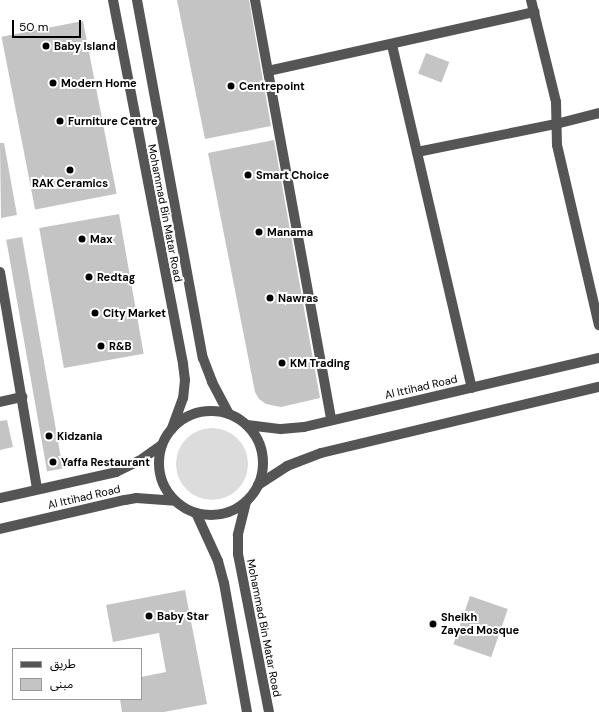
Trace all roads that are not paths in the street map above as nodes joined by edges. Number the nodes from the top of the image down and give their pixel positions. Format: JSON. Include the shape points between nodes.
{"nodes":[{"id":1,"x":113,"y":0,"type":"edge"},
{"id":2,"x":137,"y":0,"type":"edge"},
{"id":3,"x":255,"y":0,"type":"edge"},
{"id":4,"x":531,"y":0,"type":"edge"},
{"id":5,"x":535,"y":12,"type":"junction"},
{"id":6,"x":392,"y":44,"type":"junction"},
{"id":7,"x":268,"y":71,"type":"junction"},
{"id":8,"x":599,"y":113,"type":"edge"},
{"id":9,"x":556,"y":124,"type":"junction"},
{"id":10,"x":417,"y":152,"type":"junction"},
{"id":11,"x":0,"y":272,"type":"edge"},
{"id":12,"x":599,"y":325,"type":"edge"},
{"id":13,"x":599,"y":358,"type":"edge"},
{"id":14,"x":599,"y":386,"type":"edge"},
{"id":15,"x":472,"y":388,"type":"junction"},
{"id":16,"x":22,"y":396,"type":"junction"},
{"id":17,"x":0,"y":402,"type":"edge"},
{"id":18,"x":230,"y":414,"type":"junction"},
{"id":19,"x":331,"y":420,"type":"junction"},
{"id":20,"x":247,"y":425,"type":"junction"},
{"id":21,"x":172,"y":429,"type":"junction"},
{"id":22,"x":162,"y":445,"type":"junction"},
{"id":23,"x":258,"y":485,"type":"junction"},
{"id":24,"x":37,"y":489,"type":"junction"},
{"id":25,"x":0,"y":498,"type":"edge"},
{"id":26,"x":175,"y":501,"type":"junction"},
{"id":27,"x":246,"y":502,"type":"junction"},
{"id":28,"x":196,"y":513,"type":"junction"},
{"id":29,"x":0,"y":529,"type":"edge"},
{"id":30,"x":247,"y":712,"type":"edge"},
{"id":31,"x":269,"y":712,"type":"edge"}],
"edges":[{"from":1,"to":21,"type":"street","name":"Mohammad Bin Matar Road","via":[[183,364],[183,398]]},
{"from":2,"to":18,"type":"street","name":"Mohammad Bin Matar Road","via":[[203,358],[212,382]]},
{"from":3,"to":7,"type":"street"},
{"from":4,"to":5,"type":"street"},
{"from":5,"to":6,"type":"street"},
{"from":5,"to":9,"type":"street","via":[[556,102]]},
{"from":6,"to":7,"type":"street"},
{"from":6,"to":10,"type":"street"},
{"from":7,"to":19,"type":"street"},
{"from":8,"to":9,"type":"street"},
{"from":9,"to":10,"type":"street"},
{"from":9,"to":12,"type":"street","via":[[557,145]]},
{"from":10,"to":15,"type":"street"},
{"from":11,"to":16,"type":"street"},
{"from":13,"to":15,"type":"street","name":"Al Ittihad Road"},
{"from":14,"to":23,"type":"street","via":[[321,452],[287,466]]},
{"from":15,"to":19,"type":"street","name":"Al Ittihad Road"},
{"from":16,"to":17,"type":"street"},
{"from":16,"to":24,"type":"street"},
{"from":18,"to":20,"type":"street"},
{"from":18,"to":21,"type":"street","via":[[211,412],[193,415]]},
{"from":19,"to":20,"type":"street","name":"Al Ittihad Road","via":[[288,429]]},
{"from":20,"to":23,"type":"street","via":[[259,443],[262,453],[262,475]]},
{"from":21,"to":22,"type":"street"},
{"from":22,"to":24,"type":"street","name":"Al Ittihad Road","via":[[139,461],[116,472]]},
{"from":22,"to":26,"type":"street","via":[[160,469],[168,492]]},
{"from":23,"to":27,"type":"street"},
{"from":24,"to":25,"type":"street","name":"Al Ittihad Road"},
{"from":26,"to":28,"type":"street"},
{"from":26,"to":29,"type":"street","name":"Al Ittihad Road","via":[[136,498]]},
{"from":27,"to":28,"type":"street","via":[[222,514]]},
{"from":27,"to":31,"type":"street","name":"Mohammad Bin Matar Road","via":[[238,535],[238,554]]},
{"from":28,"to":30,"type":"street","via":[[220,568]]}]}
